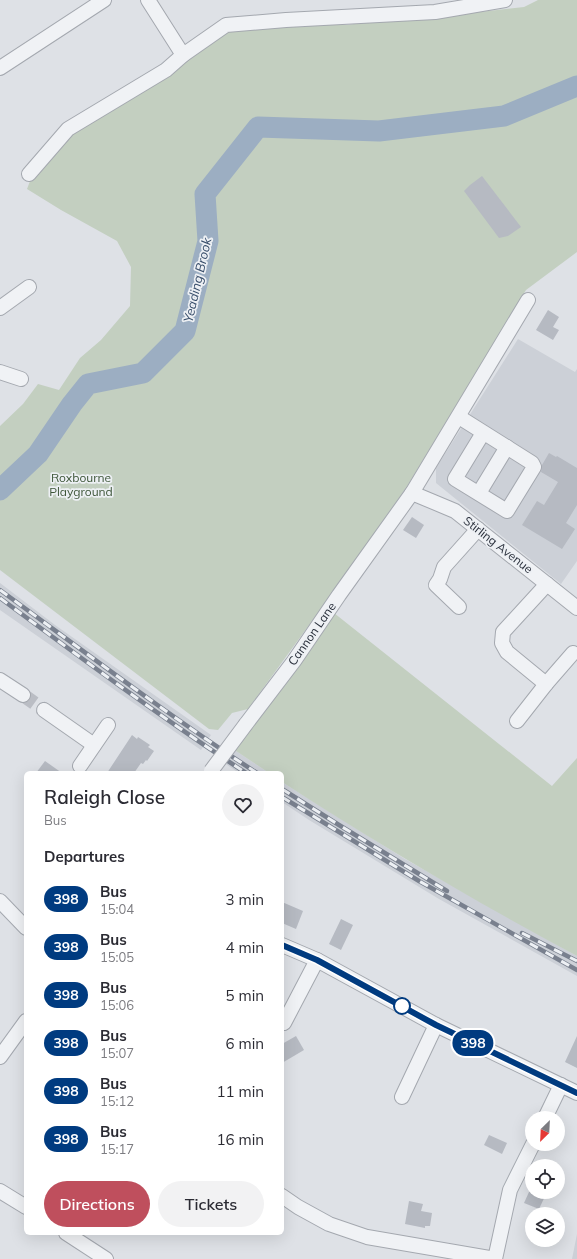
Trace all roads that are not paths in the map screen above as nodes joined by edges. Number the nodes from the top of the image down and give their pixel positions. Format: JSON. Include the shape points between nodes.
{"nodes":[{"id":1,"x":104,"y":0,"type":"edge"},
{"id":2,"x":148,"y":0,"type":"edge"},
{"id":3,"x":505,"y":0,"type":"edge"},
{"id":4,"x":183,"y":55,"type":"junction"},
{"id":5,"x":0,"y":68,"type":"edge"},
{"id":6,"x":29,"y":174,"type":"dead end"},
{"id":7,"x":29,"y":287,"type":"dead end"},
{"id":8,"x":528,"y":300,"type":"dead end"},
{"id":9,"x":0,"y":308,"type":"edge"},
{"id":10,"x":0,"y":372,"type":"edge"},
{"id":11,"x":21,"y":379,"type":"dead end"},
{"id":12,"x":459,"y":417,"type":"junction"},
{"id":13,"x":483,"y":433,"type":"junction"},
{"id":14,"x":507,"y":447,"type":"junction"},
{"id":15,"x":479,"y":493,"type":"junction"},
{"id":16,"x":412,"y":494,"type":"junction"},
{"id":17,"x":478,"y":529,"type":"junction"},
{"id":18,"x":547,"y":584,"type":"junction"},
{"id":19,"x":459,"y":607,"type":"dead end"},
{"id":20,"x":577,"y":608,"type":"edge"},
{"id":21,"x":573,"y":653,"type":"dead end"},
{"id":22,"x":0,"y":680,"type":"edge"},
{"id":23,"x":546,"y":684,"type":"junction"},
{"id":24,"x":23,"y":695,"type":"tunnel mouth"},
{"id":25,"x":44,"y":710,"type":"tunnel mouth"},
{"id":26,"x":517,"y":722,"type":"dead end"},
{"id":27,"x":108,"y":725,"type":"dead end"},
{"id":28,"x":89,"y":742,"type":"junction"},
{"id":29,"x":80,"y":766,"type":"dead end"},
{"id":30,"x":211,"y":771,"type":"edge"},
{"id":31,"x":0,"y":901,"type":"edge"},
{"id":32,"x":24,"y":926,"type":"edge"},
{"id":33,"x":284,"y":945,"type":"edge"},
{"id":34,"x":317,"y":960,"type":"junction"},
{"id":35,"x":284,"y":1023,"type":"dead end"},
{"id":36,"x":24,"y":1024,"type":"edge"},
{"id":37,"x":436,"y":1025,"type":"junction"},
{"id":38,"x":0,"y":1057,"type":"edge"},
{"id":39,"x":561,"y":1085,"type":"junction"},
{"id":40,"x":577,"y":1093,"type":"edge"},
{"id":41,"x":402,"y":1096,"type":"dead end"},
{"id":42,"x":548,"y":1111,"type":"edge"},
{"id":43,"x":529,"y":1151,"type":"edge"},
{"id":44,"x":0,"y":1191,"type":"edge"},
{"id":45,"x":284,"y":1197,"type":"edge"},
{"id":46,"x":24,"y":1206,"type":"edge"},
{"id":47,"x":69,"y":1235,"type":"edge"},
{"id":48,"x":106,"y":1259,"type":"edge"},
{"id":49,"x":495,"y":1259,"type":"edge"}],
"edges":[{"from":1,"to":5,"type":"street"},
{"from":2,"to":4,"type":"street"},
{"from":3,"to":4,"type":"street","via":[[435,12],[226,26]]},
{"from":4,"to":6,"type":"street","via":[[166,70],[68,129]]},
{"from":7,"to":9,"type":"street"},
{"from":8,"to":12,"type":"street","name":"Cannon Lane"},
{"from":10,"to":11,"type":"street"},
{"from":12,"to":13,"type":"street"},
{"from":12,"to":16,"type":"street","name":"Cannon Lane"},
{"from":13,"to":14,"type":"street"},
{"from":13,"to":15,"type":"street","via":[[455,479]]},
{"from":14,"to":15,"type":"street"},
{"from":14,"to":15,"type":"street","via":[[532,463],[534,467],[518,494],[507,511]]},
{"from":16,"to":17,"type":"street","name":"Stirling Avenue","via":[[455,511]]},
{"from":16,"to":30,"type":"street","name":"Cannon Lane","bridge":true,"via":[[294,661]]},
{"from":17,"to":18,"type":"street","name":"Stirling Avenue"},
{"from":17,"to":19,"type":"street","via":[[444,567],[436,585]]},
{"from":18,"to":20,"type":"street","name":"Stirling Avenue"},
{"from":18,"to":23,"type":"street","via":[[503,632],[502,643],[507,652]]},
{"from":21,"to":23,"type":"street"},
{"from":22,"to":24,"type":"street"},
{"from":23,"to":26,"type":"street"},
{"from":25,"to":28,"type":"street"},
{"from":27,"to":28,"type":"street"},
{"from":28,"to":29,"type":"street"},
{"from":31,"to":32,"type":"street"},
{"from":33,"to":34,"type":"street"},
{"from":34,"to":35,"type":"street"},
{"from":34,"to":37,"type":"street"},
{"from":36,"to":38,"type":"street"},
{"from":37,"to":39,"type":"street"},
{"from":37,"to":41,"type":"street"},
{"from":39,"to":40,"type":"street"},
{"from":39,"to":42,"type":"street"},
{"from":43,"to":49,"type":"street","via":[[510,1190]]},
{"from":44,"to":46,"type":"street"},
{"from":45,"to":49,"type":"street","via":[[329,1224],[366,1237]]},
{"from":47,"to":48,"type":"street"}]}
